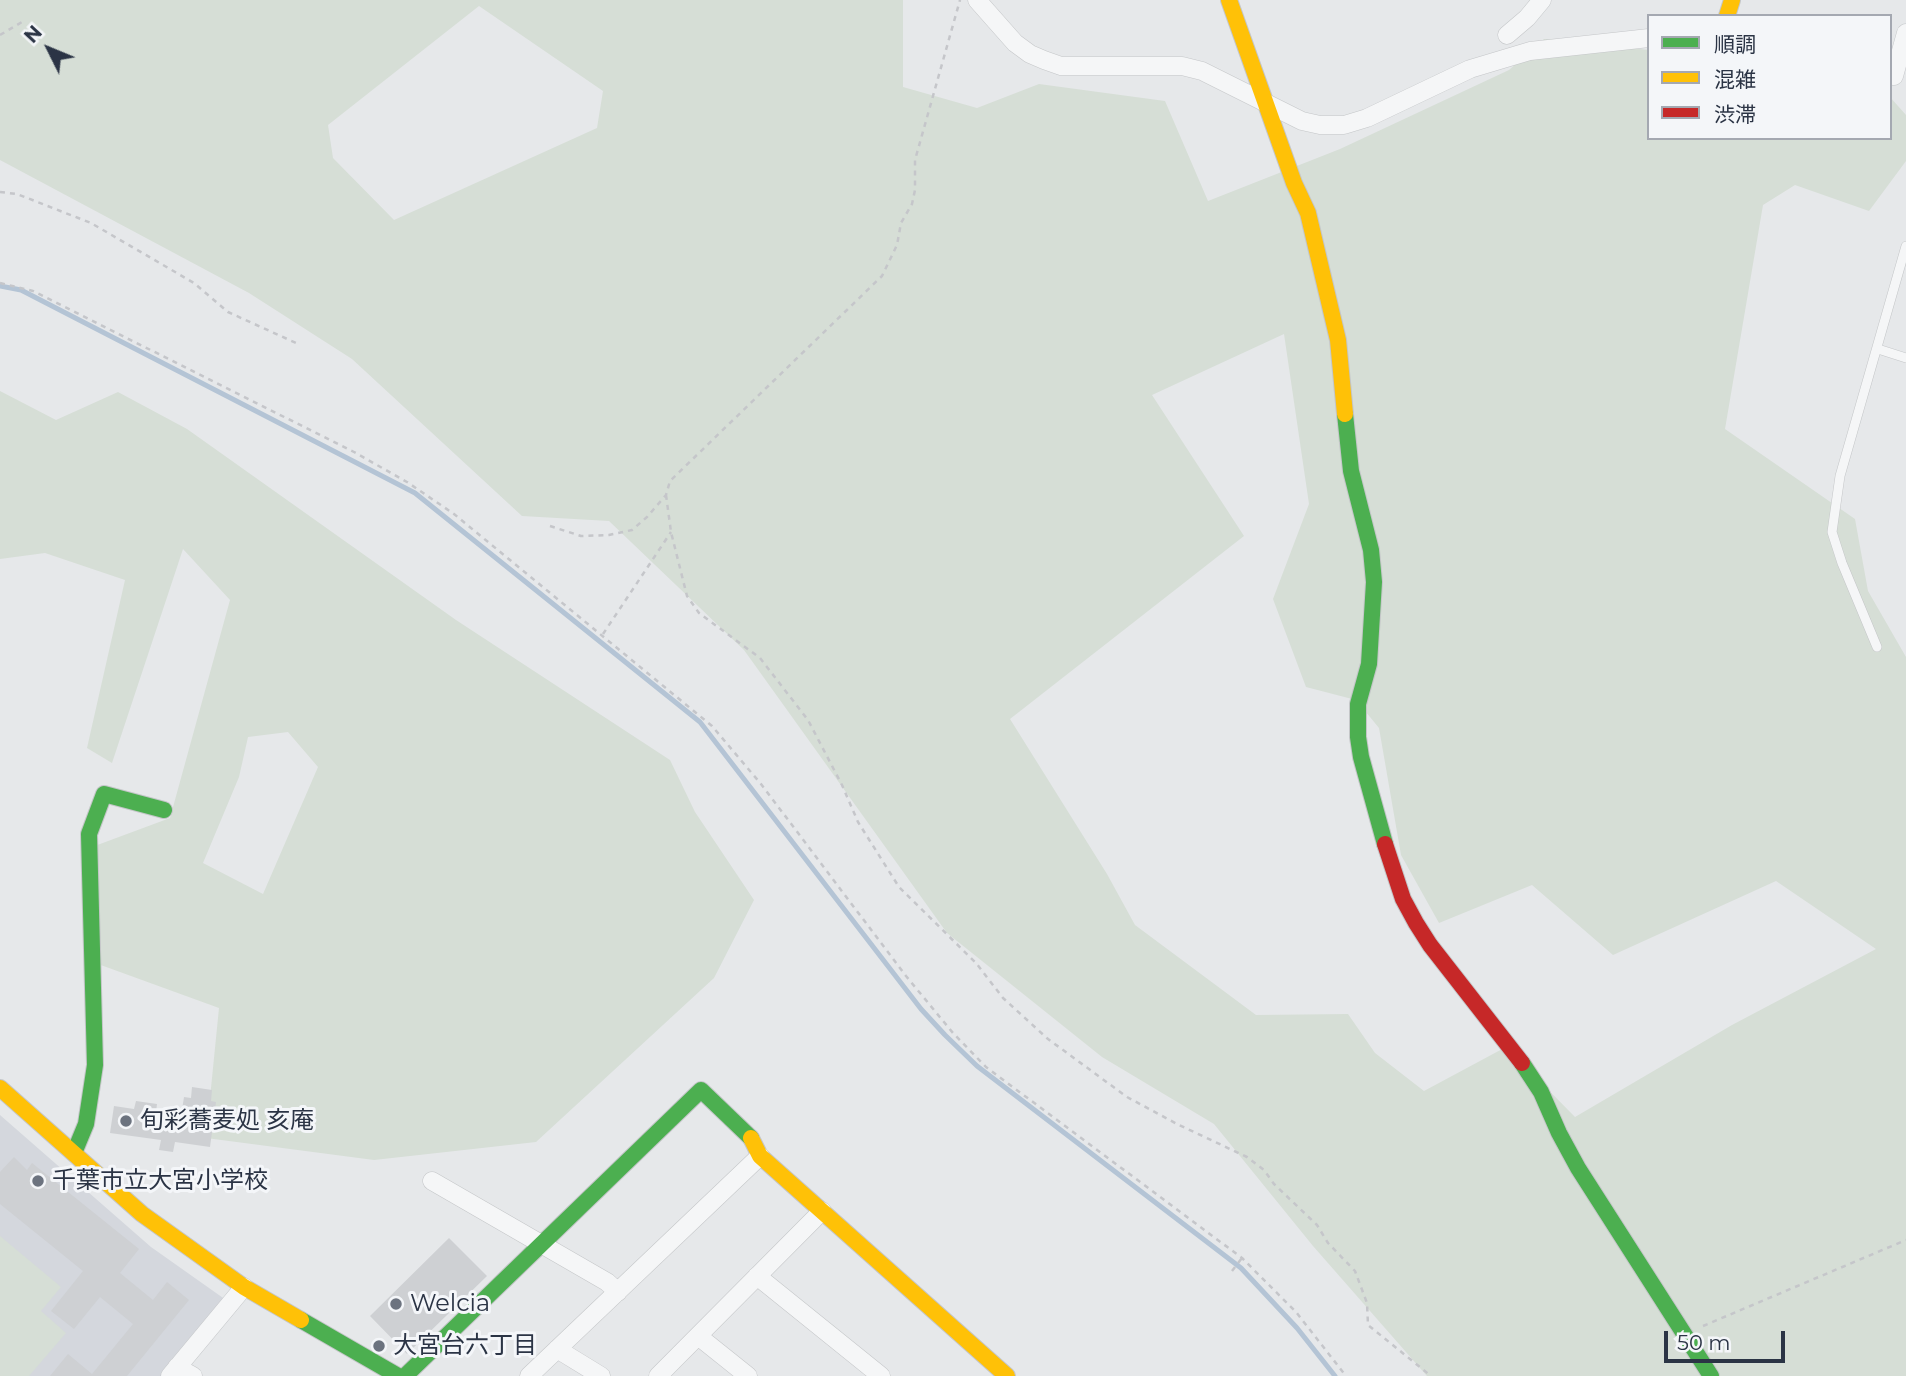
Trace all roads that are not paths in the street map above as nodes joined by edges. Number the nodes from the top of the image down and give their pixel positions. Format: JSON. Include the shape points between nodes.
{"nodes":[{"id":1,"x":976,"y":0,"type":"edge"},
{"id":2,"x":1229,"y":0,"type":"edge"},
{"id":3,"x":1542,"y":0,"type":"edge"},
{"id":4,"x":1906,"y":33,"type":"edge"},
{"id":5,"x":1507,"y":34,"type":"dead end"},
{"id":6,"x":1647,"y":38,"type":"edge"},
{"id":7,"x":1897,"y":77,"type":"edge"},
{"id":8,"x":1264,"y":100,"type":"junction"},
{"id":9,"x":1906,"y":246,"type":"edge"},
{"id":10,"x":1878,"y":349,"type":"junction"},
{"id":11,"x":1906,"y":358,"type":"edge"},
{"id":12,"x":1877,"y":647,"type":"dead end"},
{"id":13,"x":164,"y":810,"type":"dead end"},
{"id":14,"x":0,"y":1088,"type":"edge"},
{"id":15,"x":74,"y":1153,"type":"junction"},
{"id":16,"x":760,"y":1156,"type":"junction"},
{"id":17,"x":432,"y":1181,"type":"dead end"},
{"id":18,"x":822,"y":1211,"type":"junction"},
{"id":19,"x":542,"y":1243,"type":"junction"},
{"id":20,"x":757,"y":1276,"type":"junction"},
{"id":21,"x":244,"y":1287,"type":"junction"},
{"id":22,"x":618,"y":1292,"type":"junction"},
{"id":23,"x":698,"y":1336,"type":"junction"},
{"id":24,"x":557,"y":1349,"type":"junction"},
{"id":25,"x":180,"y":1373,"type":"edge"},
{"id":26,"x":398,"y":1376,"type":"edge"},
{"id":27,"x":405,"y":1376,"type":"edge"},
{"id":28,"x":529,"y":1376,"type":"edge"},
{"id":29,"x":601,"y":1376,"type":"edge"},
{"id":30,"x":658,"y":1376,"type":"edge"},
{"id":31,"x":748,"y":1376,"type":"edge"},
{"id":32,"x":881,"y":1376,"type":"edge"},
{"id":33,"x":1007,"y":1376,"type":"edge"},
{"id":34,"x":1711,"y":1376,"type":"edge"}],
"edges":[{"from":1,"to":8,"type":"street","via":[[1015,43],[1060,66],[1182,66]]},
{"from":2,"to":8,"type":"street"},
{"from":3,"to":5,"type":"street"},
{"from":4,"to":7,"type":"street"},
{"from":6,"to":8,"type":"street","via":[[1530,51],[1497,60],[1344,125],[1301,121]]},
{"from":8,"to":34,"type":"street","via":[[1308,213],[1338,340],[1352,471],[1374,582],[1358,737],[1391,866],[1416,923],[1541,1092],[1578,1168]]},
{"from":9,"to":10,"type":"lane"},
{"from":10,"to":11,"type":"lane"},
{"from":10,"to":12,"type":"lane","via":[[1840,476],[1832,532]]},
{"from":13,"to":15,"type":"street","via":[[104,793],[89,834],[95,1065],[86,1124]]},
{"from":14,"to":15,"type":"street"},
{"from":15,"to":21,"type":"street","via":[[142,1214]]},
{"from":16,"to":18,"type":"street"},
{"from":16,"to":19,"type":"street","via":[[753,1140],[701,1090]]},
{"from":16,"to":22,"type":"street"},
{"from":17,"to":19,"type":"street"},
{"from":18,"to":20,"type":"street"},
{"from":18,"to":33,"type":"street"},
{"from":19,"to":22,"type":"street"},
{"from":19,"to":27,"type":"street"},
{"from":20,"to":23,"type":"street"},
{"from":20,"to":32,"type":"street"},
{"from":21,"to":25,"type":"street"},
{"from":21,"to":26,"type":"street"},
{"from":22,"to":24,"type":"street"},
{"from":23,"to":30,"type":"street"},
{"from":23,"to":31,"type":"street"},
{"from":24,"to":28,"type":"street"},
{"from":24,"to":29,"type":"street"}]}
